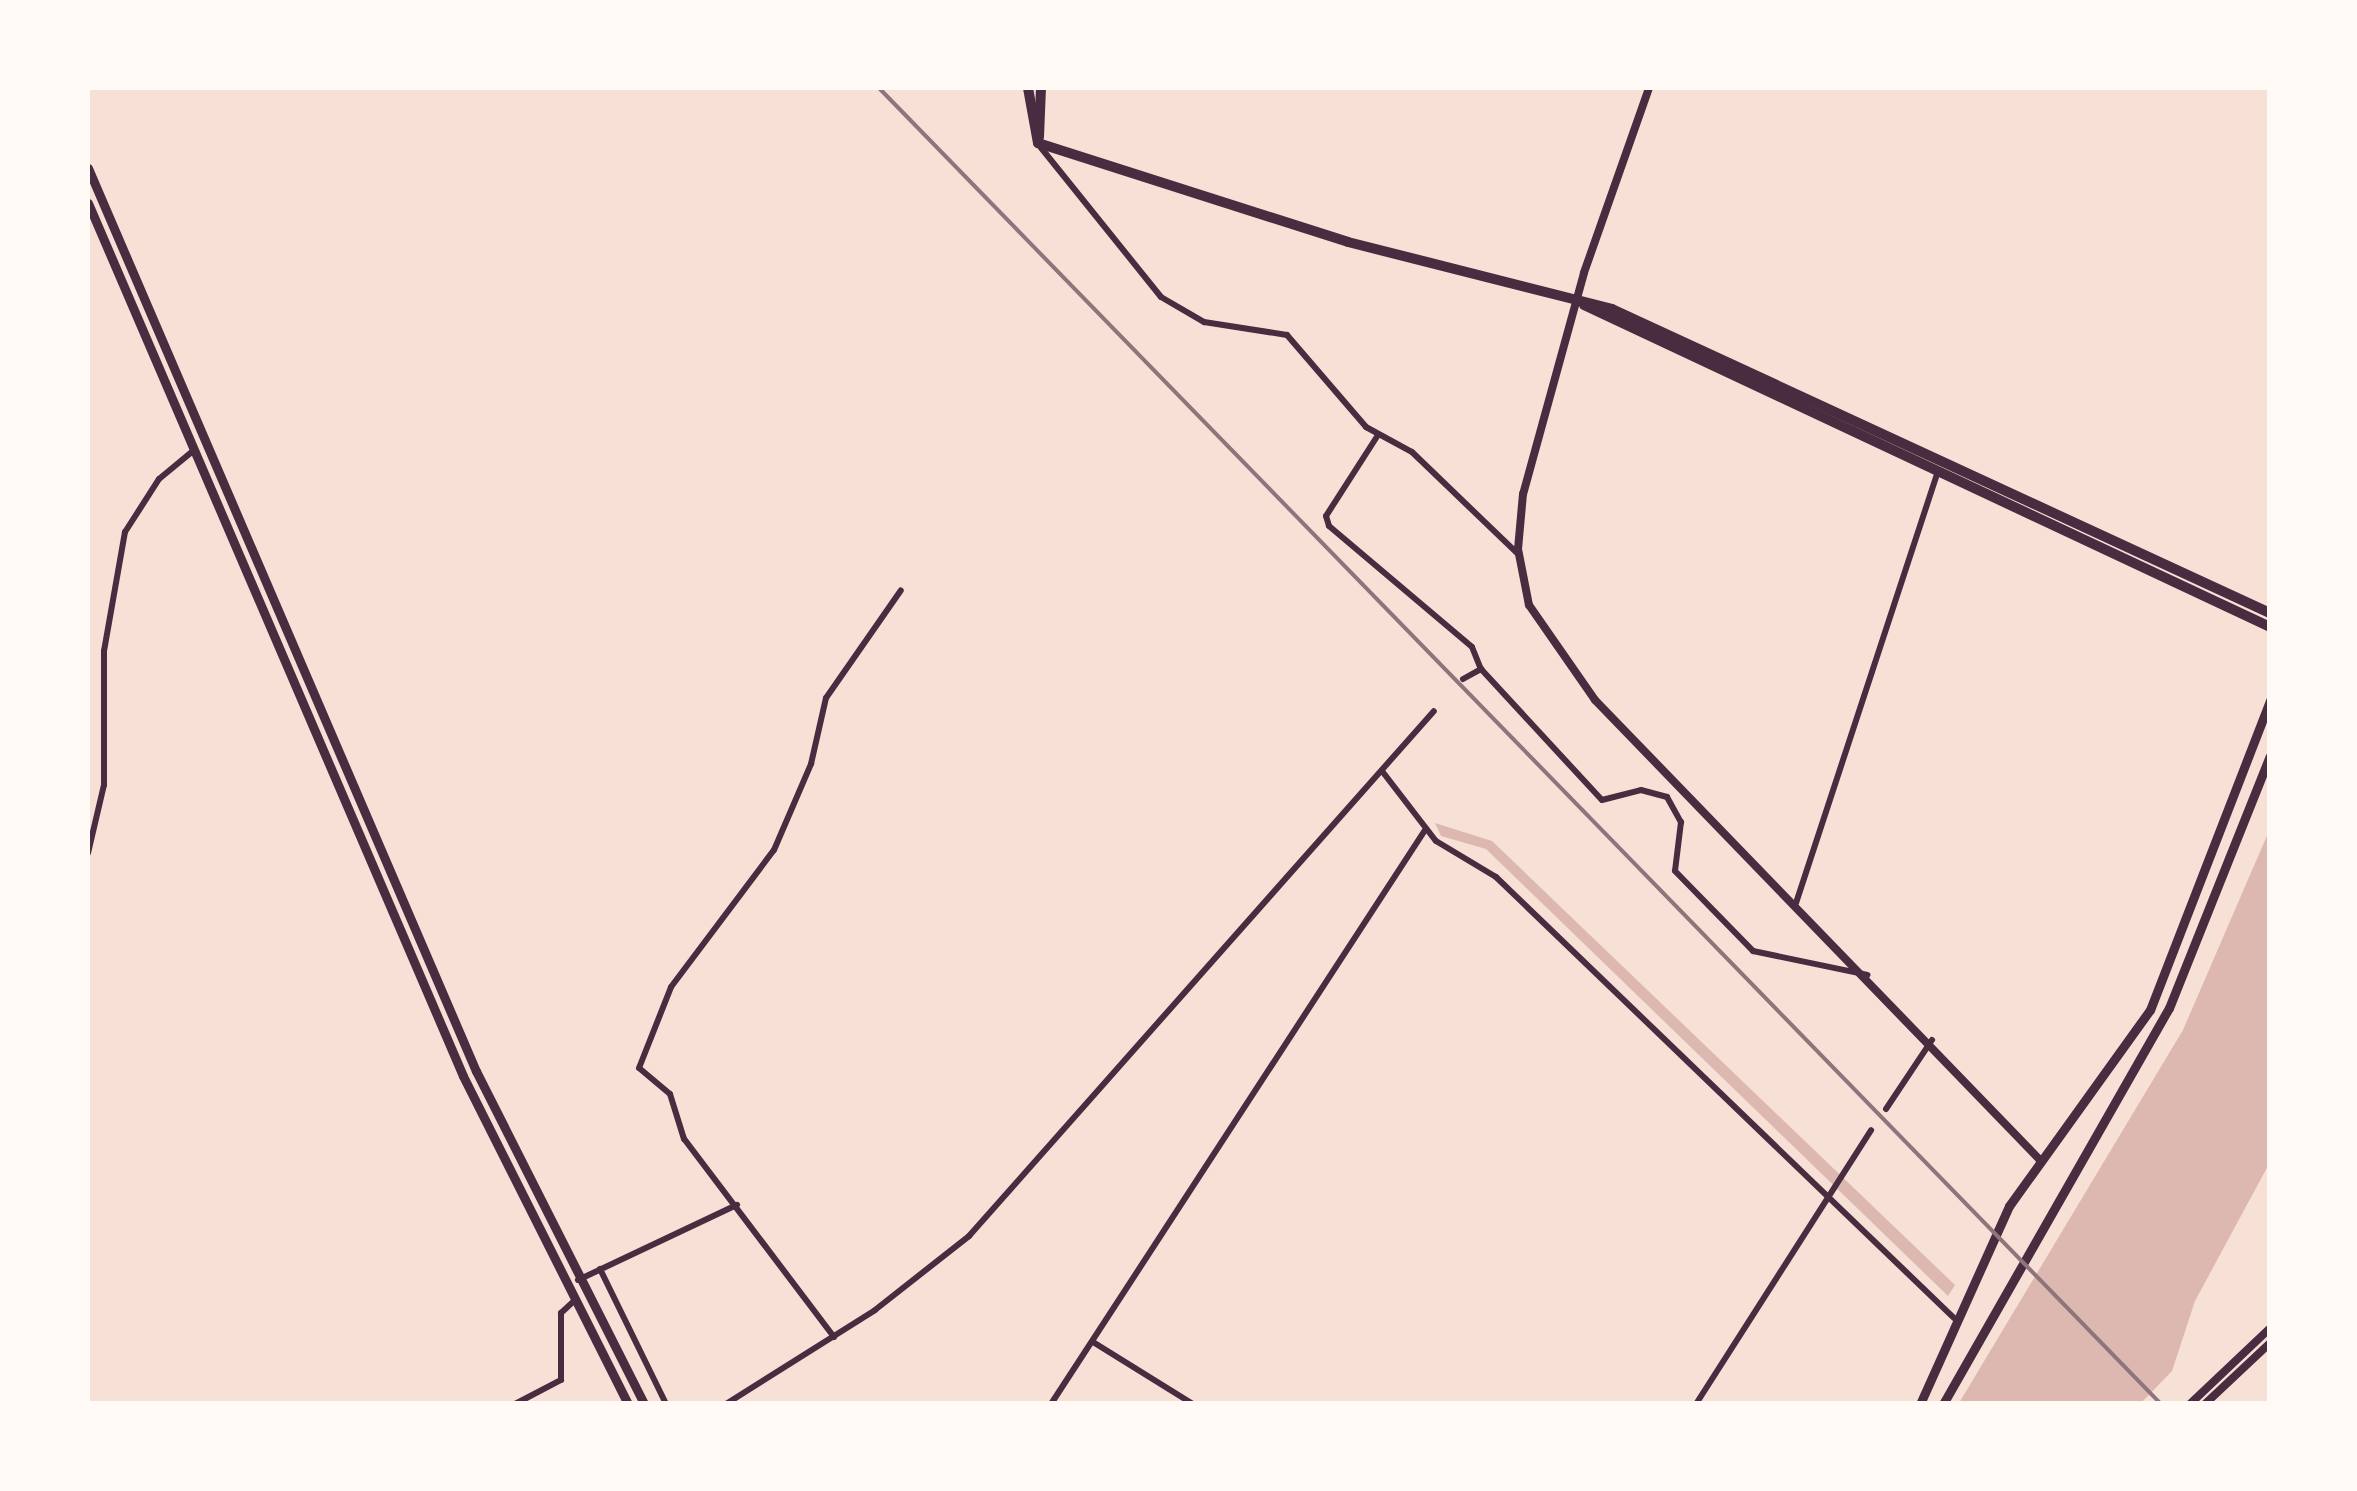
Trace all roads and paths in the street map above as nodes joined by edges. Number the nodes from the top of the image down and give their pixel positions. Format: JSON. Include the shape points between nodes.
{"nodes":[{"id":1,"x":1028,"y":88,"type":"edge"},
{"id":2,"x":1042,"y":88,"type":"edge"},
{"id":3,"x":1649,"y":88,"type":"edge"},
{"id":4,"x":1038,"y":143,"type":"junction"},
{"id":5,"x":88,"y":168,"type":"edge"},
{"id":6,"x":88,"y":203,"type":"edge"},
{"id":7,"x":1580,"y":301,"type":"junction"},
{"id":8,"x":1378,"y":435,"type":"junction"},
{"id":9,"x":197,"y":448,"type":"junction"},
{"id":10,"x":1937,"y":474,"type":"junction"},
{"id":11,"x":1518,"y":554,"type":"junction"},
{"id":12,"x":901,"y":590,"type":"dead end"},
{"id":13,"x":2270,"y":613,"type":"edge"},
{"id":14,"x":2270,"y":627,"type":"edge"},
{"id":15,"x":1481,"y":669,"type":"junction"},
{"id":16,"x":1463,"y":679,"type":"dead end"},
{"id":17,"x":2270,"y":700,"type":"edge"},
{"id":18,"x":1434,"y":711,"type":"dead end"},
{"id":19,"x":2270,"y":756,"type":"edge"},
{"id":20,"x":1382,"y":771,"type":"junction"},
{"id":21,"x":1424,"y":830,"type":"junction"},
{"id":22,"x":88,"y":853,"type":"edge"},
{"id":23,"x":1796,"y":903,"type":"junction"},
{"id":24,"x":1868,"y":975,"type":"junction"},
{"id":25,"x":1932,"y":1040,"type":"junction"},
{"id":26,"x":1886,"y":1110,"type":"dead end"},
{"id":27,"x":1871,"y":1130,"type":"dead end"},
{"id":28,"x":2040,"y":1160,"type":"junction"},
{"id":29,"x":1826,"y":1190,"type":"junction"},
{"id":30,"x":738,"y":1204,"type":"junction"},
{"id":31,"x":600,"y":1270,"type":"junction"},
{"id":32,"x":577,"y":1280,"type":"junction"},
{"id":33,"x":573,"y":1302,"type":"junction"},
{"id":34,"x":1954,"y":1318,"type":"junction"},
{"id":35,"x":2270,"y":1328,"type":"edge"},
{"id":36,"x":834,"y":1337,"type":"junction"},
{"id":37,"x":1093,"y":1342,"type":"junction"},
{"id":38,"x":2270,"y":1343,"type":"edge"},
{"id":39,"x":515,"y":1404,"type":"edge"},
{"id":40,"x":628,"y":1404,"type":"edge"},
{"id":41,"x":644,"y":1404,"type":"edge"},
{"id":42,"x":666,"y":1404,"type":"edge"},
{"id":43,"x":726,"y":1404,"type":"edge"},
{"id":44,"x":1051,"y":1404,"type":"edge"},
{"id":45,"x":1193,"y":1404,"type":"edge"},
{"id":46,"x":1696,"y":1404,"type":"edge"},
{"id":47,"x":1920,"y":1404,"type":"edge"},
{"id":48,"x":1943,"y":1404,"type":"edge"},
{"id":49,"x":2190,"y":1404,"type":"edge"},
{"id":50,"x":2205,"y":1404,"type":"edge"}],
"edges":[{"from":1,"to":4,"type":"main road"},
{"from":2,"to":4,"type":"main road"},
{"from":3,"to":7,"type":"street"},
{"from":4,"to":7,"type":"main road","via":[[1348,242]]},
{"from":4,"to":8,"type":"street","via":[[1161,297],[1204,322],[1287,336]]},
{"from":5,"to":32,"type":"main road","via":[[470,1056]]},
{"from":6,"to":9,"type":"main road"},
{"from":7,"to":10,"type":"main road"},
{"from":7,"to":11,"type":"street","via":[[1523,494]]},
{"from":7,"to":13,"type":"main road"},
{"from":8,"to":11,"type":"street","via":[[1412,452]]},
{"from":8,"to":15,"type":"street","via":[[1326,521],[1472,646]]},
{"from":9,"to":22,"type":"street","via":[[158,480],[125,532],[104,651],[104,785]]},
{"from":9,"to":33,"type":"main road","via":[[463,1076]]},
{"from":10,"to":14,"type":"main road"},
{"from":10,"to":23,"type":"street"},
{"from":11,"to":23,"type":"street","via":[[1535,618],[1595,700]]},
{"from":12,"to":30,"type":"street","via":[[834,683],[774,850],[671,987],[639,1068],[670,1094],[684,1139]]},
{"from":15,"to":16,"type":"street"},
{"from":15,"to":24,"type":"street","via":[[1607,803],[1642,790],[1667,797],[1681,822],[1675,870],[1758,954]]},
{"from":17,"to":28,"type":"main road","via":[[2150,1010]]},
{"from":18,"to":20,"type":"street"},
{"from":19,"to":48,"type":"main road","via":[[2169,1008]]},
{"from":20,"to":21,"type":"street"},
{"from":20,"to":36,"type":"street","via":[[990,1215]]},
{"from":21,"to":29,"type":"street","via":[[1496,877]]},
{"from":21,"to":37,"type":"street"},
{"from":23,"to":24,"type":"street"},
{"from":24,"to":25,"type":"street"},
{"from":25,"to":26,"type":"street"},
{"from":25,"to":28,"type":"street"},
{"from":27,"to":29,"type":"street"},
{"from":28,"to":34,"type":"main road"},
{"from":29,"to":34,"type":"street"},
{"from":29,"to":46,"type":"street"},
{"from":30,"to":31,"type":"street"},
{"from":30,"to":36,"type":"street"},
{"from":31,"to":32,"type":"street"},
{"from":31,"to":42,"type":"street"},
{"from":32,"to":41,"type":"main road"},
{"from":33,"to":39,"type":"street","via":[[561,1313],[561,1380]]},
{"from":33,"to":40,"type":"main road"},
{"from":34,"to":47,"type":"main road"},
{"from":35,"to":49,"type":"street"},
{"from":36,"to":43,"type":"street"},
{"from":37,"to":44,"type":"street"},
{"from":37,"to":45,"type":"street"},
{"from":38,"to":50,"type":"street"}]}
